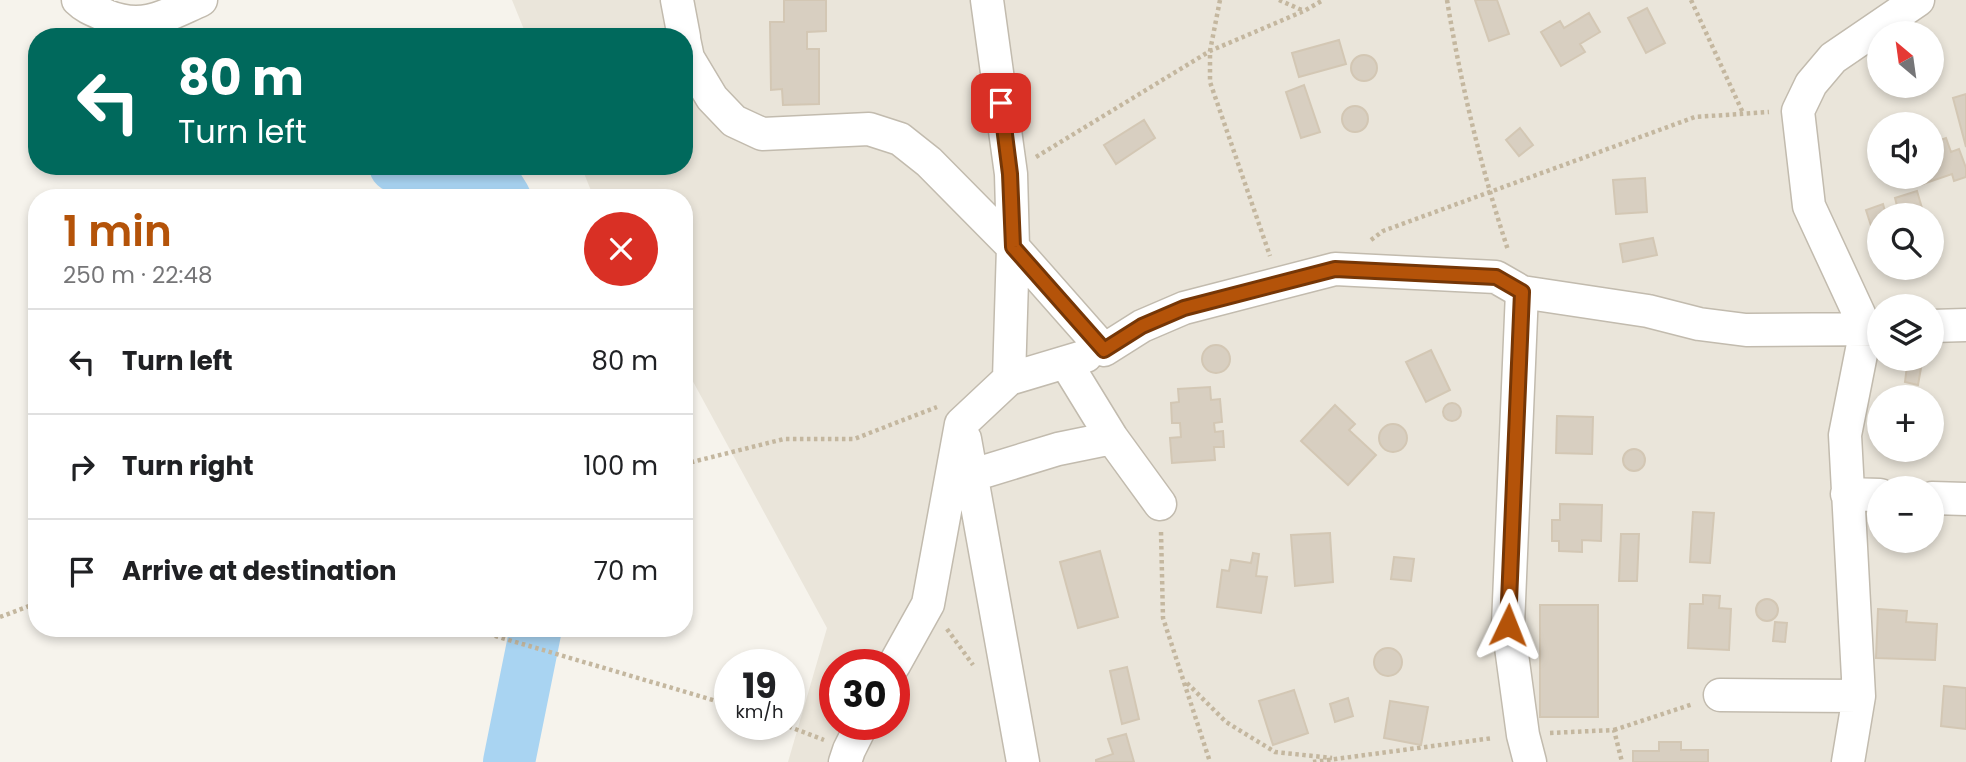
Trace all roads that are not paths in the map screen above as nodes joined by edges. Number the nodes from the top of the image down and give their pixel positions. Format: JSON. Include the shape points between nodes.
{"nodes":[{"id":1,"x":78,"y":0,"type":"edge"},
{"id":2,"x":201,"y":0,"type":"edge"},
{"id":3,"x":677,"y":0,"type":"edge"},
{"id":4,"x":986,"y":0,"type":"edge"},
{"id":5,"x":1918,"y":0,"type":"edge"},
{"id":6,"x":682,"y":28,"type":"edge"},
{"id":7,"x":693,"y":66,"type":"edge"},
{"id":8,"x":1013,"y":247,"type":"junction"},
{"id":9,"x":1522,"y":292,"type":"junction"},
{"id":10,"x":1867,"y":317,"type":"edge"},
{"id":11,"x":1966,"y":325,"type":"edge"},
{"id":12,"x":1944,"y":326,"type":"edge"},
{"id":13,"x":1867,"y":329,"type":"edge"},
{"id":14,"x":1104,"y":350,"type":"junction"},
{"id":15,"x":1867,"y":352,"type":"edge"},
{"id":16,"x":1066,"y":363,"type":"junction"},
{"id":17,"x":1009,"y":379,"type":"junction"},
{"id":18,"x":953,"y":414,"type":"junction"},
{"id":19,"x":1112,"y":438,"type":"junction"},
{"id":20,"x":973,"y":475,"type":"junction"},
{"id":21,"x":1847,"y":494,"type":"junction"},
{"id":22,"x":1867,"y":495,"type":"edge"},
{"id":23,"x":1944,"y":498,"type":"edge"},
{"id":24,"x":1966,"y":499,"type":"edge"},
{"id":25,"x":1160,"y":504,"type":"road end"},
{"id":26,"x":903,"y":649,"type":"edge"},
{"id":27,"x":1720,"y":695,"type":"road end"},
{"id":28,"x":1859,"y":696,"type":"junction"},
{"id":29,"x":1526,"y":748,"type":"edge"},
{"id":30,"x":1023,"y":762,"type":"edge"},
{"id":31,"x":1848,"y":762,"type":"edge"}],
"edges":[{"from":1,"to":2,"type":"street","via":[[122,22],[152,22]]},
{"from":3,"to":6,"type":"street"},
{"from":4,"to":8,"type":"street","via":[[1010,174]]},
{"from":5,"to":10,"type":"street","via":[[1833,58],[1811,84],[1798,111],[1809,206]]},
{"from":7,"to":8,"type":"street","via":[[712,98],[734,121],[762,134],[869,129],[900,139]]},
{"from":8,"to":14,"type":"street"},
{"from":8,"to":17,"type":"street"},
{"from":9,"to":13,"type":"street","via":[[1746,330]]},
{"from":9,"to":14,"type":"street","via":[[1496,277],[1335,269],[1184,308],[1142,326]]},
{"from":9,"to":29,"type":"street","via":[[1508,625]]},
{"from":11,"to":12,"type":"street"},
{"from":14,"to":16,"type":"street"},
{"from":15,"to":21,"type":"street","via":[[1845,435]]},
{"from":16,"to":17,"type":"street"},
{"from":16,"to":19,"type":"street"},
{"from":17,"to":18,"type":"street"},
{"from":18,"to":20,"type":"street"},
{"from":18,"to":26,"type":"street","via":[[928,604]]},
{"from":19,"to":20,"type":"street"},
{"from":19,"to":25,"type":"street"},
{"from":20,"to":30,"type":"street"},
{"from":21,"to":22,"type":"street"},
{"from":21,"to":28,"type":"street"},
{"from":23,"to":24,"type":"street"},
{"from":27,"to":28,"type":"street"},
{"from":28,"to":31,"type":"street"}]}
